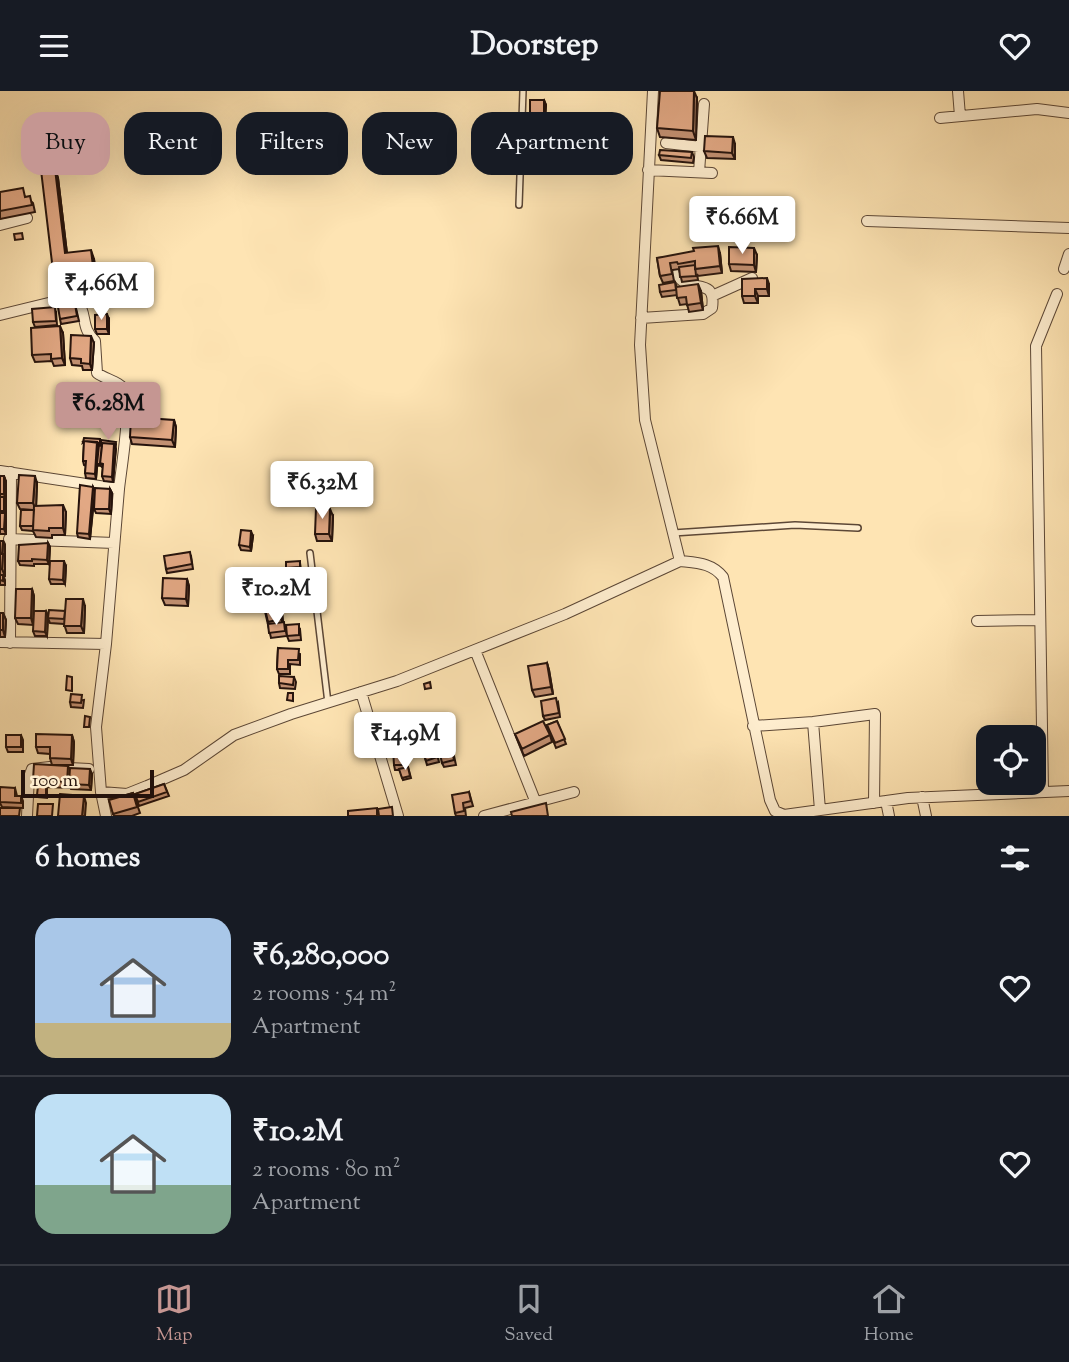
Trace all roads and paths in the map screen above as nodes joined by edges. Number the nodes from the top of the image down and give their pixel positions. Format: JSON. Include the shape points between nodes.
{"nodes":[{"id":1,"x":523,"y":91,"type":"edge"},
{"id":2,"x":653,"y":91,"type":"edge"},
{"id":3,"x":958,"y":91,"type":"edge"},
{"id":4,"x":705,"y":104,"type":"dead end"},
{"id":5,"x":522,"y":112,"type":"edge"},
{"id":6,"x":1069,"y":113,"type":"edge"},
{"id":7,"x":960,"y":116,"type":"junction"},
{"id":8,"x":940,"y":118,"type":"dead end"},
{"id":9,"x":666,"y":143,"type":"dead end"},
{"id":10,"x":701,"y":146,"type":"junction"},
{"id":11,"x":648,"y":170,"type":"junction"},
{"id":12,"x":699,"y":172,"type":"junction"},
{"id":13,"x":712,"y":173,"type":"dead end"},
{"id":14,"x":520,"y":175,"type":"edge"},
{"id":15,"x":519,"y":205,"type":"dead end"},
{"id":16,"x":27,"y":218,"type":"dead end"},
{"id":17,"x":867,"y":221,"type":"dead end"},
{"id":18,"x":0,"y":225,"type":"edge"},
{"id":19,"x":1069,"y":228,"type":"edge"},
{"id":20,"x":1069,"y":254,"type":"edge"},
{"id":21,"x":1064,"y":269,"type":"dead end"},
{"id":22,"x":677,"y":274,"type":"edge"},
{"id":23,"x":752,"y":278,"type":"edge"},
{"id":24,"x":1057,"y":294,"type":"dead end"},
{"id":25,"x":712,"y":296,"type":"junction"},
{"id":26,"x":0,"y":315,"type":"edge"},
{"id":27,"x":641,"y":318,"type":"junction"},
{"id":28,"x":5,"y":471,"type":"edge"},
{"id":29,"x":119,"y":489,"type":"junction"},
{"id":30,"x":858,"y":529,"type":"dead end"},
{"id":31,"x":673,"y":533,"type":"junction"},
{"id":32,"x":9,"y":540,"type":"junction"},
{"id":33,"x":114,"y":543,"type":"junction"},
{"id":34,"x":310,"y":553,"type":"dead end"},
{"id":35,"x":680,"y":561,"type":"junction"},
{"id":36,"x":1039,"y":620,"type":"junction"},
{"id":37,"x":977,"y":621,"type":"dead end"},
{"id":38,"x":5,"y":642,"type":"edge"},
{"id":39,"x":106,"y":644,"type":"junction"},
{"id":40,"x":475,"y":650,"type":"junction"},
{"id":41,"x":362,"y":692,"type":"junction"},
{"id":42,"x":328,"y":702,"type":"junction"},
{"id":43,"x":813,"y":722,"type":"junction"},
{"id":44,"x":1041,"y":725,"type":"edge"},
{"id":45,"x":753,"y":726,"type":"junction"},
{"id":46,"x":98,"y":769,"type":"junction"},
{"id":47,"x":1046,"y":791,"type":"edge"},
{"id":48,"x":1069,"y":791,"type":"edge"},
{"id":49,"x":100,"y":792,"type":"junction"},
{"id":50,"x":574,"y":792,"type":"dead end"},
{"id":51,"x":976,"y":794,"type":"edge"},
{"id":52,"x":922,"y":797,"type":"junction"},
{"id":53,"x":886,"y":801,"type":"junction"},
{"id":54,"x":536,"y":803,"type":"junction"},
{"id":55,"x":874,"y":803,"type":"junction"},
{"id":56,"x":820,"y":810,"type":"junction"},
{"id":57,"x":27,"y":816,"type":"edge"},
{"id":58,"x":106,"y":816,"type":"edge"},
{"id":59,"x":398,"y":816,"type":"edge"},
{"id":60,"x":484,"y":816,"type":"edge"},
{"id":61,"x":889,"y":816,"type":"edge"},
{"id":62,"x":926,"y":816,"type":"edge"}],
"edges":[{"from":1,"to":5,"type":"lane"},
{"from":2,"to":11,"type":"street"},
{"from":3,"to":7,"type":"street"},
{"from":4,"to":10,"type":"street"},
{"from":6,"to":7,"type":"street","via":[[1037,109]]},
{"from":7,"to":8,"type":"street"},
{"from":9,"to":10,"type":"street"},
{"from":10,"to":12,"type":"street"},
{"from":11,"to":12,"type":"street"},
{"from":11,"to":27,"type":"street"},
{"from":12,"to":13,"type":"street"},
{"from":14,"to":15,"type":"lane"},
{"from":16,"to":18,"type":"street"},
{"from":17,"to":19,"type":"street"},
{"from":20,"to":21,"type":"street"},
{"from":22,"to":25,"type":"street","via":[[685,285],[703,286]]},
{"from":23,"to":25,"type":"street"},
{"from":24,"to":36,"type":"street","via":[[1036,346]]},
{"from":25,"to":27,"type":"street","via":[[712,308],[703,314]]},
{"from":26,"to":29,"type":"street","via":[[77,300],[86,333],[95,341],[97,373],[123,387],[126,394]]},
{"from":27,"to":31,"type":"street","via":[[645,420]]},
{"from":28,"to":29,"type":"street"},
{"from":28,"to":32,"type":"street"},
{"from":29,"to":33,"type":"street"},
{"from":30,"to":31,"type":"lane","via":[[795,526]]},
{"from":31,"to":35,"type":"street"},
{"from":32,"to":33,"type":"street"},
{"from":32,"to":38,"type":"street"},
{"from":33,"to":39,"type":"street"},
{"from":34,"to":42,"type":"lane"},
{"from":35,"to":40,"type":"street"},
{"from":35,"to":45,"type":"street","via":[[704,563],[723,577]]},
{"from":36,"to":37,"type":"street"},
{"from":36,"to":44,"type":"street"},
{"from":38,"to":39,"type":"street"},
{"from":39,"to":46,"type":"street","via":[[96,727]]},
{"from":40,"to":41,"type":"street"},
{"from":40,"to":54,"type":"street"},
{"from":41,"to":42,"type":"street"},
{"from":41,"to":59,"type":"street"},
{"from":42,"to":49,"type":"street","via":[[234,735],[184,770],[127,794]]},
{"from":43,"to":45,"type":"street"},
{"from":43,"to":55,"type":"street","via":[[875,714]]},
{"from":43,"to":56,"type":"street"},
{"from":45,"to":56,"type":"street","via":[[775,811],[784,815]]},
{"from":46,"to":49,"type":"street"},
{"from":46,"to":57,"type":"street","via":[[32,769]]},
{"from":47,"to":48,"type":"street"},
{"from":49,"to":58,"type":"street"},
{"from":50,"to":54,"type":"street"},
{"from":51,"to":52,"type":"street"},
{"from":52,"to":53,"type":"street"},
{"from":52,"to":62,"type":"street"},
{"from":53,"to":55,"type":"street"},
{"from":53,"to":61,"type":"street"},
{"from":54,"to":60,"type":"street"},
{"from":55,"to":56,"type":"street"}]}
